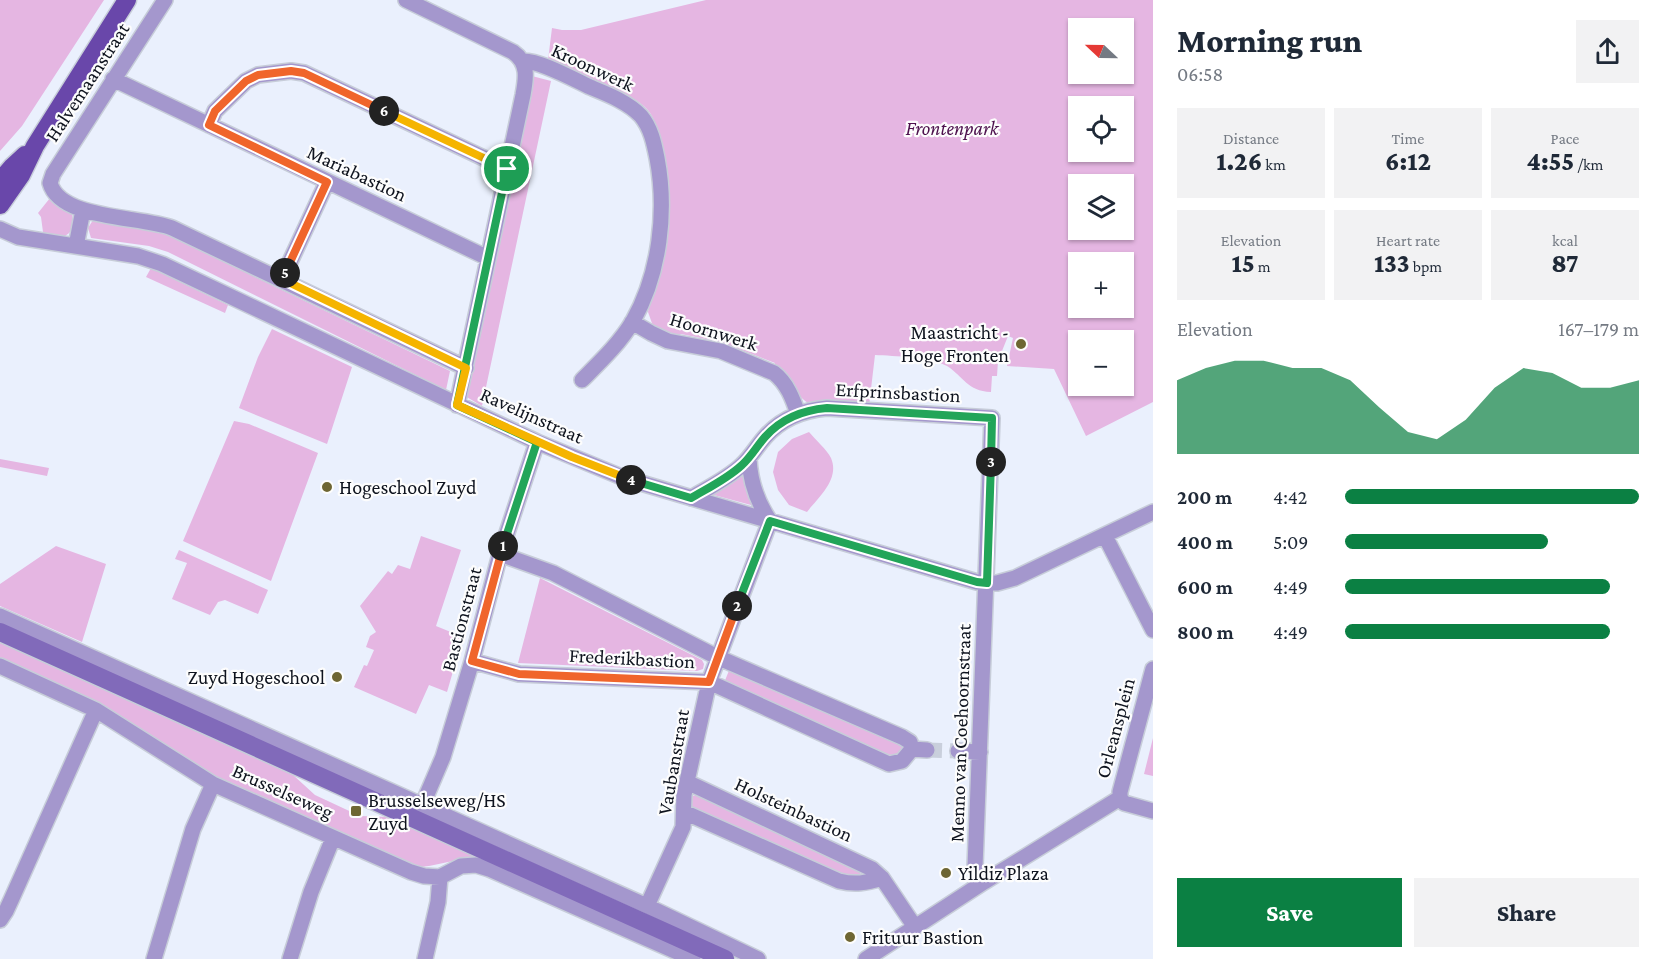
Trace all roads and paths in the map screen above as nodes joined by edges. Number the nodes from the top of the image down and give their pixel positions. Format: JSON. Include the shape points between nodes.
{"nodes":[{"id":1,"x":127,"y":0,"type":"edge"},
{"id":2,"x":165,"y":0,"type":"edge"},
{"id":3,"x":406,"y":0,"type":"edge"},
{"id":4,"x":522,"y":61,"type":"junction"},
{"id":5,"x":113,"y":79,"type":"junction"},
{"id":6,"x":209,"y":125,"type":"junction"},
{"id":7,"x":35,"y":146,"type":"junction"},
{"id":8,"x":507,"y":169,"type":"junction"},
{"id":9,"x":0,"y":181,"type":"edge"},
{"id":10,"x":327,"y":182,"type":"junction"},
{"id":11,"x":52,"y":189,"type":"joint"},
{"id":12,"x":0,"y":205,"type":"edge"},
{"id":13,"x":83,"y":210,"type":"junction"},
{"id":14,"x":0,"y":229,"type":"edge"},
{"id":15,"x":75,"y":246,"type":"junction"},
{"id":16,"x":488,"y":258,"type":"junction"},
{"id":17,"x":282,"y":279,"type":"junction"},
{"id":18,"x":632,"y":322,"type":"junction"},
{"id":19,"x":466,"y":368,"type":"junction"},
{"id":20,"x":582,"y":380,"type":"dead end"},
{"id":21,"x":457,"y":405,"type":"junction"},
{"id":22,"x":798,"y":414,"type":"junction"},
{"id":23,"x":992,"y":418,"type":"joint"},
{"id":24,"x":537,"y":442,"type":"junction"},
{"id":25,"x":749,"y":458,"type":"junction"},
{"id":26,"x":691,"y":498,"type":"junction"},
{"id":27,"x":1153,"y":512,"type":"edge"},
{"id":28,"x":770,"y":521,"type":"junction"},
{"id":29,"x":1105,"y":536,"type":"junction"},
{"id":30,"x":500,"y":554,"type":"junction"},
{"id":31,"x":987,"y":583,"type":"junction"},
{"id":32,"x":0,"y":616,"type":"edge"},
{"id":33,"x":1153,"y":630,"type":"edge"},
{"id":34,"x":0,"y":632,"type":"edge"},
{"id":35,"x":717,"y":657,"type":"junction"},
{"id":36,"x":472,"y":661,"type":"junction"},
{"id":37,"x":0,"y":666,"type":"edge"},
{"id":38,"x":1153,"y":669,"type":"edge"},
{"id":39,"x":709,"y":682,"type":"junction"},
{"id":40,"x":96,"y":710,"type":"junction"},
{"id":41,"x":958,"y":751,"type":"tunnel mouth"},
{"id":42,"x":980,"y":752,"type":"junction"},
{"id":43,"x":687,"y":782,"type":"junction"},
{"id":44,"x":213,"y":784,"type":"junction"},
{"id":45,"x":1120,"y":798,"type":"junction"},
{"id":46,"x":393,"y":801,"type":"junction"},
{"id":47,"x":422,"y":806,"type":"junction"},
{"id":48,"x":1153,"y":811,"type":"edge"},
{"id":49,"x":684,"y":812,"type":"junction"},
{"id":50,"x":333,"y":838,"type":"junction"},
{"id":51,"x":440,"y":877,"type":"junction"},
{"id":52,"x":882,"y":878,"type":"junction"},
{"id":53,"x":984,"y":882,"type":"junction"},
{"id":54,"x":647,"y":906,"type":"junction"},
{"id":55,"x":0,"y":920,"type":"edge"},
{"id":56,"x":915,"y":927,"type":"junction"},
{"id":57,"x":154,"y":959,"type":"edge"},
{"id":58,"x":290,"y":959,"type":"edge"},
{"id":59,"x":425,"y":959,"type":"edge"},
{"id":60,"x":693,"y":959,"type":"edge"},
{"id":61,"x":725,"y":959,"type":"edge"},
{"id":62,"x":758,"y":959,"type":"edge"},
{"id":63,"x":866,"y":959,"type":"edge"}],
"edges":[{"from":1,"to":7,"type":"main road"},
{"from":2,"to":5,"type":"street","name":"Halvemaanstraat"},
{"from":3,"to":4,"type":"street","via":[[513,52]]},
{"from":4,"to":8,"type":"street","via":[[526,78]]},
{"from":4,"to":18,"type":"street","name":"Kroonwerk","via":[[562,74],[628,105],[642,117],[652,135],[662,189],[659,243]]},
{"from":5,"to":6,"type":"street","name":"Mariabastion"},
{"from":5,"to":11,"type":"street","name":"Halvemaanstraat","via":[[53,174]]},
{"from":6,"to":8,"type":"street","via":[[215,111],[246,81],[258,75],[291,71],[304,73]]},
{"from":6,"to":10,"type":"street","name":"Mariabastion"},
{"from":7,"to":9,"type":"main road"},
{"from":7,"to":12,"type":"main road"},
{"from":8,"to":16,"type":"street"},
{"from":10,"to":16,"type":"street","name":"Mariabastion"},
{"from":10,"to":17,"type":"street"},
{"from":11,"to":13,"type":"street","name":"Ravelijnstraat","via":[[66,203]]},
{"from":13,"to":15,"type":"street"},
{"from":13,"to":17,"type":"street","name":"Ravelijnstraat","via":[[164,225]]},
{"from":14,"to":15,"type":"street","name":"Ravelijnstraat","via":[[18,237]]},
{"from":15,"to":21,"type":"street","name":"Ravelijnstraat","via":[[162,264]]},
{"from":16,"to":19,"type":"street"},
{"from":17,"to":19,"type":"street","name":"Ravelijnstraat"},
{"from":18,"to":20,"type":"street","name":"Kroonwerk"},
{"from":18,"to":22,"type":"street","name":"Hoornwerk","via":[[669,342],[721,351],[774,373],[788,390]]},
{"from":19,"to":21,"type":"street"},
{"from":21,"to":24,"type":"street","name":"Ravelijnstraat"},
{"from":22,"to":23,"type":"street","name":"Erfprinsbastion","via":[[827,408]]},
{"from":22,"to":25,"type":"street","name":"Erfprinsbastion","via":[[770,432]]},
{"from":23,"to":31,"type":"street","name":"Menno van Coehoornstraat"},
{"from":24,"to":26,"type":"street","name":"Ravelijnstraat","via":[[624,478]]},
{"from":24,"to":30,"type":"street","name":"Bastionstraat"},
{"from":25,"to":26,"type":"street","name":"Erfprinsbastion"},
{"from":25,"to":28,"type":"street","via":[[756,495]]},
{"from":26,"to":28,"type":"street","name":"Ravelijnstraat"},
{"from":27,"to":29,"type":"street"},
{"from":28,"to":31,"type":"street","name":"Ravelijnstraat"},
{"from":28,"to":35,"type":"street","name":"Vaubanstraat"},
{"from":29,"to":31,"type":"street","via":[[1008,581]]},
{"from":29,"to":33,"type":"street"},
{"from":30,"to":35,"type":"street","name":"Frederikbastion","via":[[553,573]]},
{"from":30,"to":36,"type":"street","name":"Bastionstraat"},
{"from":31,"to":42,"type":"street","name":"Menno van Coehoornstraat"},
{"from":32,"to":46,"type":"street","name":"Brusselseweg"},
{"from":34,"to":46,"type":"street","name":"Brusselseweg"},
{"from":35,"to":39,"type":"street","name":"Vaubanstraat"},
{"from":35,"to":39,"type":"street","name":"Frederikbastion","via":[[902,737],[920,749],[889,764]]},
{"from":36,"to":39,"type":"street","name":"Frederikbastion","via":[[519,674]]},
{"from":36,"to":47,"type":"street","name":"Bastionstraat","via":[[443,757]]},
{"from":37,"to":40,"type":"street","name":"Brusselseweg"},
{"from":38,"to":45,"type":"street","name":"Orleansplein"},
{"from":39,"to":43,"type":"street","name":"Vaubanstraat"},
{"from":40,"to":44,"type":"street","name":"Brusselseweg"},
{"from":40,"to":55,"type":"street"},
{"from":41,"to":42,"type":"street"},
{"from":42,"to":53,"type":"street","name":"Menno van Coehoornstraat","via":[[975,867]]},
{"from":43,"to":49,"type":"street","name":"Vaubanstraat"},
{"from":43,"to":52,"type":"street","name":"Holsteinbastion","via":[[872,869]]},
{"from":44,"to":50,"type":"street","name":"Brusselseweg"},
{"from":44,"to":57,"type":"street","via":[[190,837]]},
{"from":45,"to":48,"type":"street","name":"Orleansplein","via":[[1124,803]]},
{"from":45,"to":53,"type":"street"},
{"from":46,"to":47,"type":"street","name":"Brusselseweg"},
{"from":46,"to":61,"type":"street","name":"Brusselseweg"},
{"from":47,"to":54,"type":"street","name":"Brusselseweg"},
{"from":49,"to":52,"type":"street","via":[[839,880],[864,884]]},
{"from":49,"to":54,"type":"street","name":"Vaubanstraat","via":[[683,828]]},
{"from":50,"to":51,"type":"street","name":"Brusselseweg","via":[[411,872]]},
{"from":50,"to":58,"type":"street","via":[[310,891]]},
{"from":51,"to":59,"type":"street"},
{"from":51,"to":60,"type":"street","via":[[461,866],[477,865]]},
{"from":52,"to":56,"type":"street","name":"Holsteinbastion"},
{"from":53,"to":56,"type":"street"},
{"from":54,"to":62,"type":"street","name":"Brusselseweg"},
{"from":56,"to":63,"type":"street"}]}
